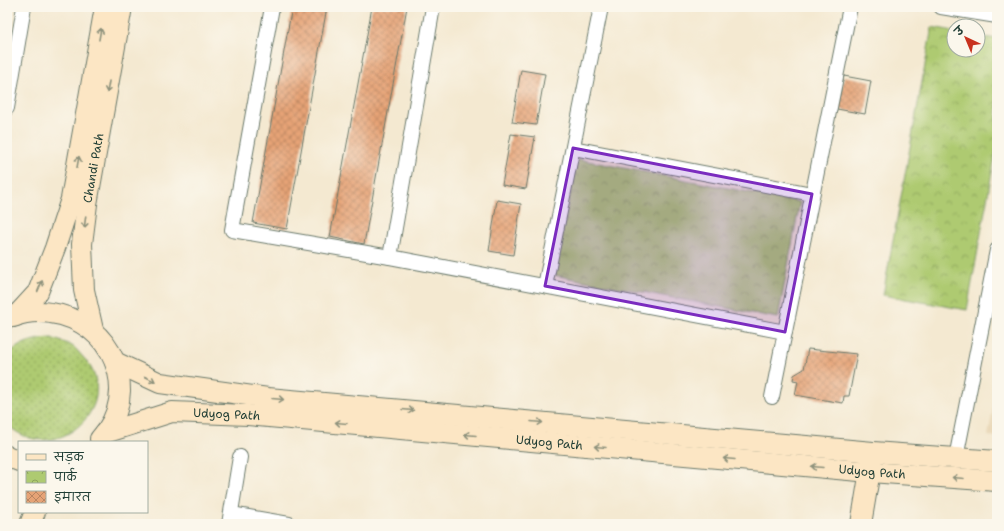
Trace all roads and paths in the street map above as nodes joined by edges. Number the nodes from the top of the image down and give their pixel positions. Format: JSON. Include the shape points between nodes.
{"nodes":[{"id":1,"x":24,"y":7,"type":"edge"},
{"id":2,"x":105,"y":7,"type":"edge"},
{"id":3,"x":122,"y":7,"type":"edge"},
{"id":4,"x":272,"y":7,"type":"edge"},
{"id":5,"x":434,"y":7,"type":"edge"},
{"id":6,"x":601,"y":7,"type":"edge"},
{"id":7,"x":850,"y":7,"type":"edge"},
{"id":8,"x":941,"y":7,"type":"edge"},
{"id":9,"x":997,"y":16,"type":"edge"},
{"id":10,"x":7,"y":108,"type":"edge"},
{"id":11,"x":573,"y":148,"type":"junction"},
{"id":12,"x":812,"y":194,"type":"junction"},
{"id":13,"x":997,"y":250,"type":"edge"},
{"id":14,"x":390,"y":256,"type":"junction"},
{"id":15,"x":545,"y":286,"type":"junction"},
{"id":16,"x":11,"y":318,"type":"edge"},
{"id":17,"x":93,"y":330,"type":"junction"},
{"id":18,"x":785,"y":332,"type":"junction"},
{"id":19,"x":115,"y":362,"type":"junction"},
{"id":20,"x":772,"y":397,"type":"dead end"},
{"id":21,"x":101,"y":438,"type":"edge"},
{"id":22,"x":873,"y":452,"type":"junction"},
{"id":23,"x":7,"y":456,"type":"edge"},
{"id":24,"x":240,"y":457,"type":"dead end"},
{"id":25,"x":956,"y":458,"type":"junction"},
{"id":26,"x":18,"y":461,"type":"edge"},
{"id":27,"x":997,"y":461,"type":"edge"},
{"id":28,"x":870,"y":472,"type":"junction"},
{"id":29,"x":997,"y":481,"type":"edge"},
{"id":30,"x":35,"y":513,"type":"edge"},
{"id":31,"x":230,"y":519,"type":"edge"},
{"id":32,"x":30,"y":524,"type":"edge"},
{"id":33,"x":289,"y":524,"type":"edge"},
{"id":34,"x":861,"y":524,"type":"edge"}],
"edges":[{"from":1,"to":10,"type":"street"},
{"from":16,"to":2,"type":"main road","name":"Chandi Path","one_way":true,"via":[[38,292],[71,199]]},
{"from":3,"to":17,"type":"main road","name":"Chandi Path","one_way":true,"via":[[82,244],[84,290]]},
{"from":4,"to":14,"type":"street","via":[[232,230]]},
{"from":5,"to":14,"type":"street"},
{"from":6,"to":11,"type":"street"},
{"from":7,"to":12,"type":"street"},
{"from":8,"to":9,"type":"street"},
{"from":11,"to":12,"type":"street"},
{"from":11,"to":15,"type":"street"},
{"from":12,"to":18,"type":"street"},
{"from":13,"to":25,"type":"street"},
{"from":14,"to":15,"type":"street"},
{"from":15,"to":18,"type":"street"},
{"from":16,"to":17,"type":"main road","via":[[40,311],[66,315]]},
{"from":17,"to":19,"type":"main road","via":[[108,347]]},
{"from":18,"to":20,"type":"street"},
{"from":19,"to":21,"type":"main road","via":[[119,377],[117,410]]},
{"from":19,"to":22,"type":"main road","name":"Udyog Path","one_way":true,"via":[[160,383],[268,398]]},
{"from":28,"to":21,"type":"main road","name":"Udyog Path","one_way":true,"via":[[248,415],[172,412]]},
{"from":22,"to":25,"type":"main road","name":"Udyog Path"},
{"from":22,"to":28,"type":"main road"},
{"from":23,"to":26,"type":"main road"},
{"from":24,"to":31,"type":"street"},
{"from":25,"to":27,"type":"main road","name":"Udyog Path"},
{"from":29,"to":28,"type":"main road","name":"Udyog Path","one_way":true},
{"from":28,"to":34,"type":"main road"},
{"from":30,"to":32,"type":"main road"},
{"from":31,"to":33,"type":"street"}]}
